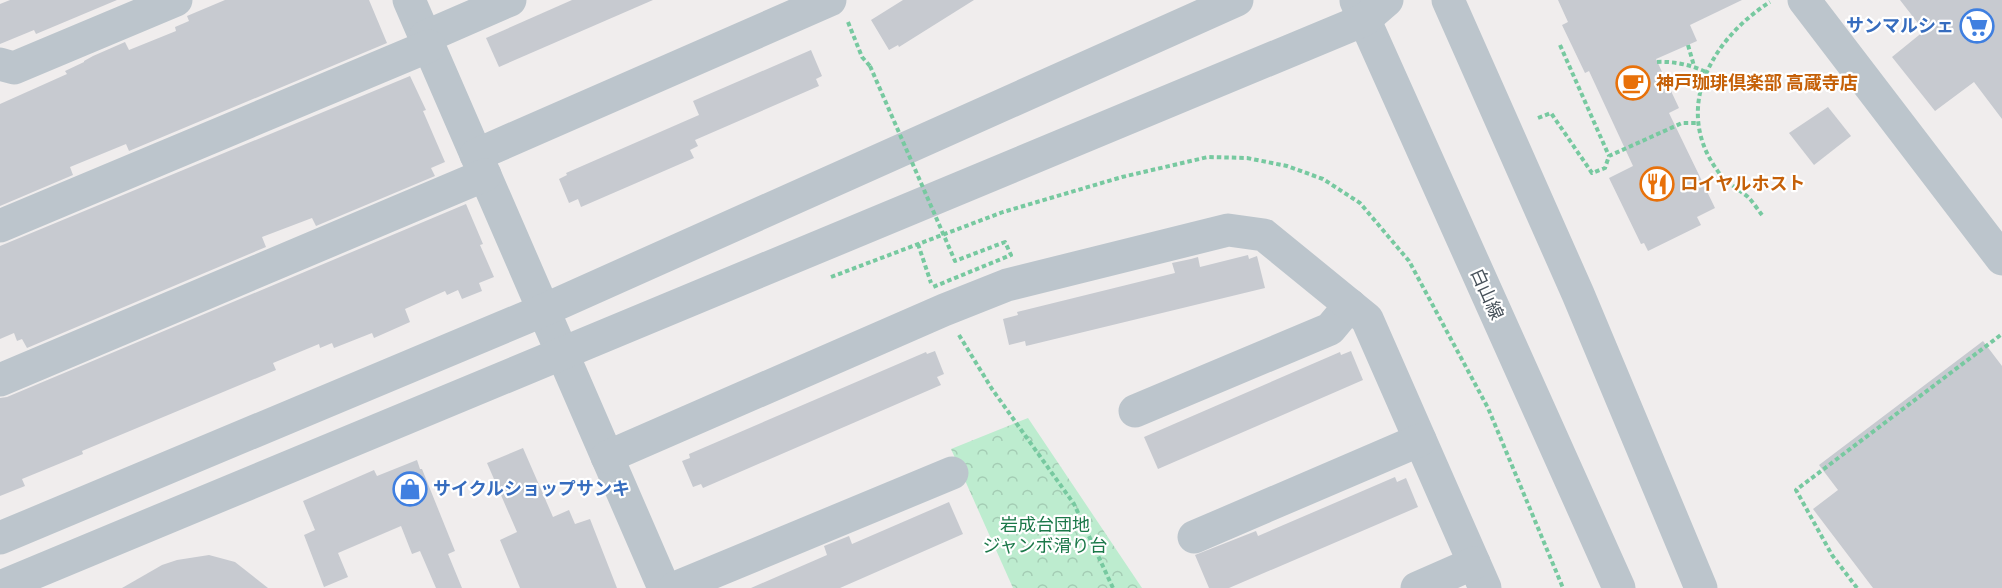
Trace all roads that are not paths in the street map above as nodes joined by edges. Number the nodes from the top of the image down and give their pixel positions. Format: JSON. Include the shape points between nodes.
{"nodes":[{"id":1,"x":176,"y":0,"type":"edge"},
{"id":2,"x":409,"y":0,"type":"edge"},
{"id":3,"x":510,"y":0,"type":"edge"},
{"id":4,"x":1237,"y":0,"type":"edge"},
{"id":5,"x":1448,"y":0,"type":"edge"},
{"id":6,"x":1804,"y":0,"type":"edge"},
{"id":7,"x":1369,"y":7,"type":"edge"},
{"id":8,"x":838,"y":10,"type":"edge"},
{"id":9,"x":427,"y":42,"type":"junction"},
{"id":10,"x":0,"y":64,"type":"edge"},
{"id":11,"x":480,"y":165,"type":"junction"},
{"id":12,"x":0,"y":226,"type":"edge"},
{"id":13,"x":2002,"y":259,"type":"edge"},
{"id":14,"x":1350,"y":305,"type":"junction"},
{"id":15,"x":544,"y":310,"type":"junction"},
{"id":16,"x":564,"y":354,"type":"junction"},
{"id":17,"x":0,"y":380,"type":"edge"},
{"id":18,"x":1135,"y":411,"type":"dead end"},
{"id":19,"x":1420,"y":440,"type":"junction"},
{"id":20,"x":608,"y":457,"type":"junction"},
{"id":21,"x":952,"y":473,"type":"dead end"},
{"id":22,"x":3,"y":532,"type":"edge"},
{"id":23,"x":1194,"y":537,"type":"dead end"},
{"id":24,"x":1480,"y":575,"type":"edge"},
{"id":25,"x":45,"y":579,"type":"edge"},
{"id":26,"x":0,"y":588,"type":"edge"},
{"id":27,"x":664,"y":588,"type":"edge"},
{"id":28,"x":675,"y":588,"type":"edge"},
{"id":29,"x":1417,"y":588,"type":"edge"},
{"id":30,"x":1619,"y":588,"type":"edge"},
{"id":31,"x":1701,"y":588,"type":"edge"}],
"edges":[{"from":1,"to":10,"type":"street","via":[[14,68]]},
{"from":2,"to":9,"type":"street"},
{"from":3,"to":9,"type":"street"},
{"from":4,"to":15,"type":"street"},
{"from":5,"to":31,"type":"street","via":[[1578,294]]},
{"from":6,"to":13,"type":"street"},
{"from":7,"to":16,"type":"street"},
{"from":7,"to":30,"type":"street","name":"白山線"},
{"from":8,"to":11,"type":"street"},
{"from":9,"to":11,"type":"street"},
{"from":9,"to":12,"type":"street"},
{"from":11,"to":15,"type":"street"},
{"from":11,"to":17,"type":"street"},
{"from":14,"to":18,"type":"street","via":[[1330,329]]},
{"from":14,"to":19,"type":"street","via":[[1367,319]]},
{"from":14,"to":20,"type":"street","via":[[1264,235],[1228,230],[1007,285],[938,298]]},
{"from":15,"to":16,"type":"street"},
{"from":15,"to":22,"type":"street"},
{"from":16,"to":20,"type":"street"},
{"from":16,"to":25,"type":"street"},
{"from":19,"to":23,"type":"street"},
{"from":19,"to":24,"type":"street"},
{"from":20,"to":27,"type":"street"},
{"from":21,"to":28,"type":"street"},
{"from":22,"to":25,"type":"street"},
{"from":24,"to":29,"type":"street"},
{"from":25,"to":26,"type":"street"}]}
